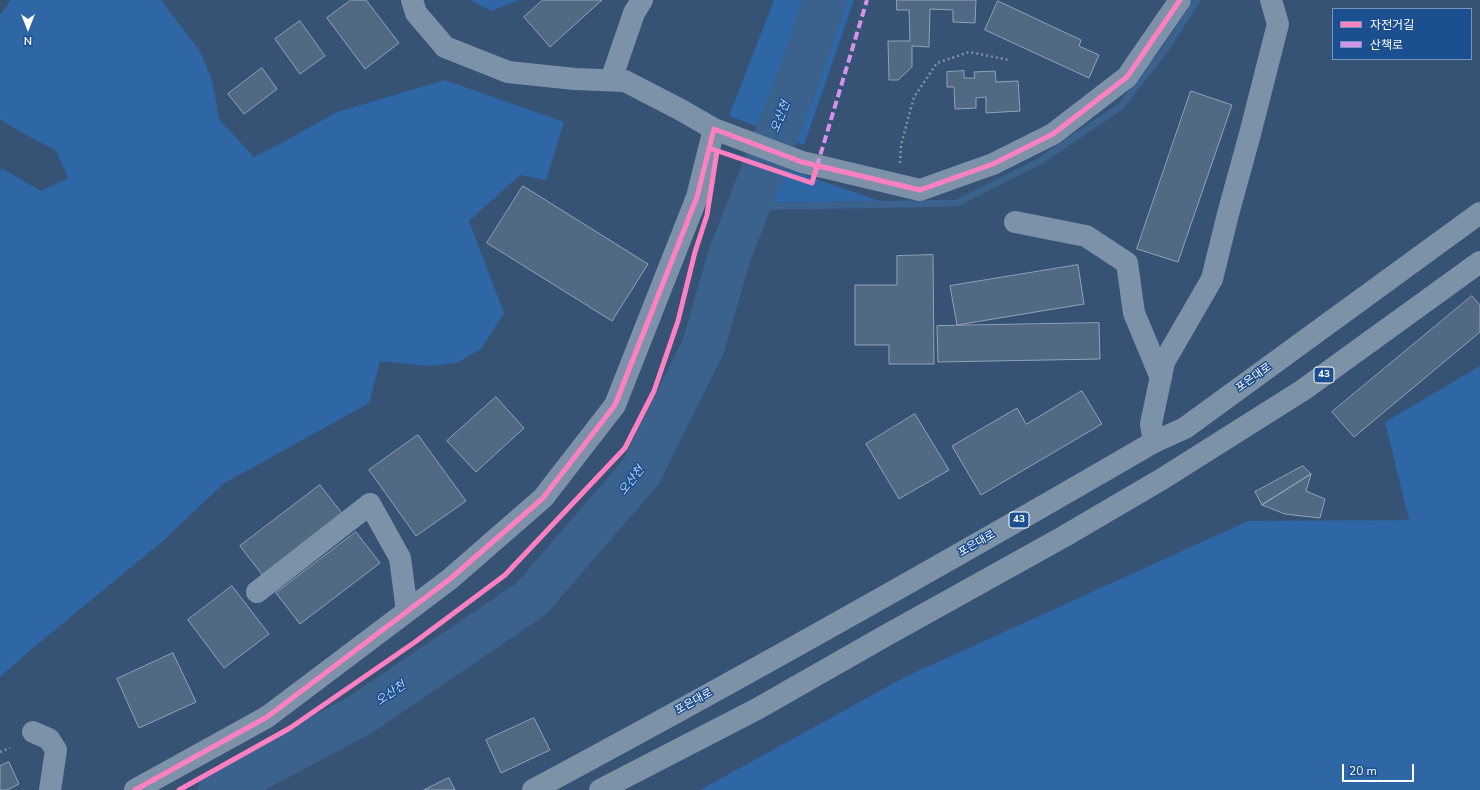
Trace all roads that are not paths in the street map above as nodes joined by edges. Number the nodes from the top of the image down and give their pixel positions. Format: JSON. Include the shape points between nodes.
{"nodes":[{"id":1,"x":412,"y":0,"type":"edge"},
{"id":2,"x":642,"y":0,"type":"edge"},
{"id":3,"x":1180,"y":0,"type":"edge"},
{"id":4,"x":1271,"y":0,"type":"edge"},
{"id":5,"x":611,"y":80,"type":"junction"},
{"id":6,"x":715,"y":129,"type":"junction"},
{"id":7,"x":1480,"y":213,"type":"edge"},
{"id":8,"x":1015,"y":222,"type":"dead end"},
{"id":9,"x":1480,"y":262,"type":"edge"},
{"id":10,"x":1161,"y":378,"type":"junction"},
{"id":11,"x":1154,"y":442,"type":"junction"},
{"id":12,"x":257,"y":592,"type":"dead end"},
{"id":13,"x":407,"y":611,"type":"junction"},
{"id":14,"x":33,"y":732,"type":"dead end"},
{"id":15,"x":50,"y":790,"type":"edge"},
{"id":16,"x":135,"y":790,"type":"edge"},
{"id":17,"x":533,"y":790,"type":"edge"},
{"id":18,"x":600,"y":790,"type":"edge"}],
"edges":[{"from":1,"to":5,"type":"street","via":[[416,13],[445,47],[508,72]]},
{"from":2,"to":5,"type":"street","via":[[634,13]]},
{"from":3,"to":6,"type":"street","via":[[1127,77],[1053,134],[993,164],[920,190],[802,162]]},
{"from":4,"to":10,"type":"street","via":[[1278,24],[1212,278],[1164,362]]},
{"from":5,"to":6,"type":"street","via":[[625,81]]},
{"from":6,"to":13,"type":"street","via":[[697,197],[615,405],[543,498],[450,579]]},
{"from":7,"to":11,"type":"highway","name":"포은대로","number":"43","via":[[1185,428]]},
{"from":8,"to":10,"type":"street","via":[[1086,236],[1127,263],[1134,312]]},
{"from":9,"to":18,"type":"highway","number":"43","via":[[1303,390],[1162,479],[757,709]]},
{"from":10,"to":11,"type":"street","via":[[1151,424]]},
{"from":11,"to":17,"type":"highway","name":"포은대로","number":"43","via":[[962,554]]},
{"from":12,"to":13,"type":"street","via":[[370,504],[400,558]]},
{"from":13,"to":16,"type":"street","via":[[267,717]]},
{"from":14,"to":15,"type":"street","via":[[49,739],[56,750]]}]}
